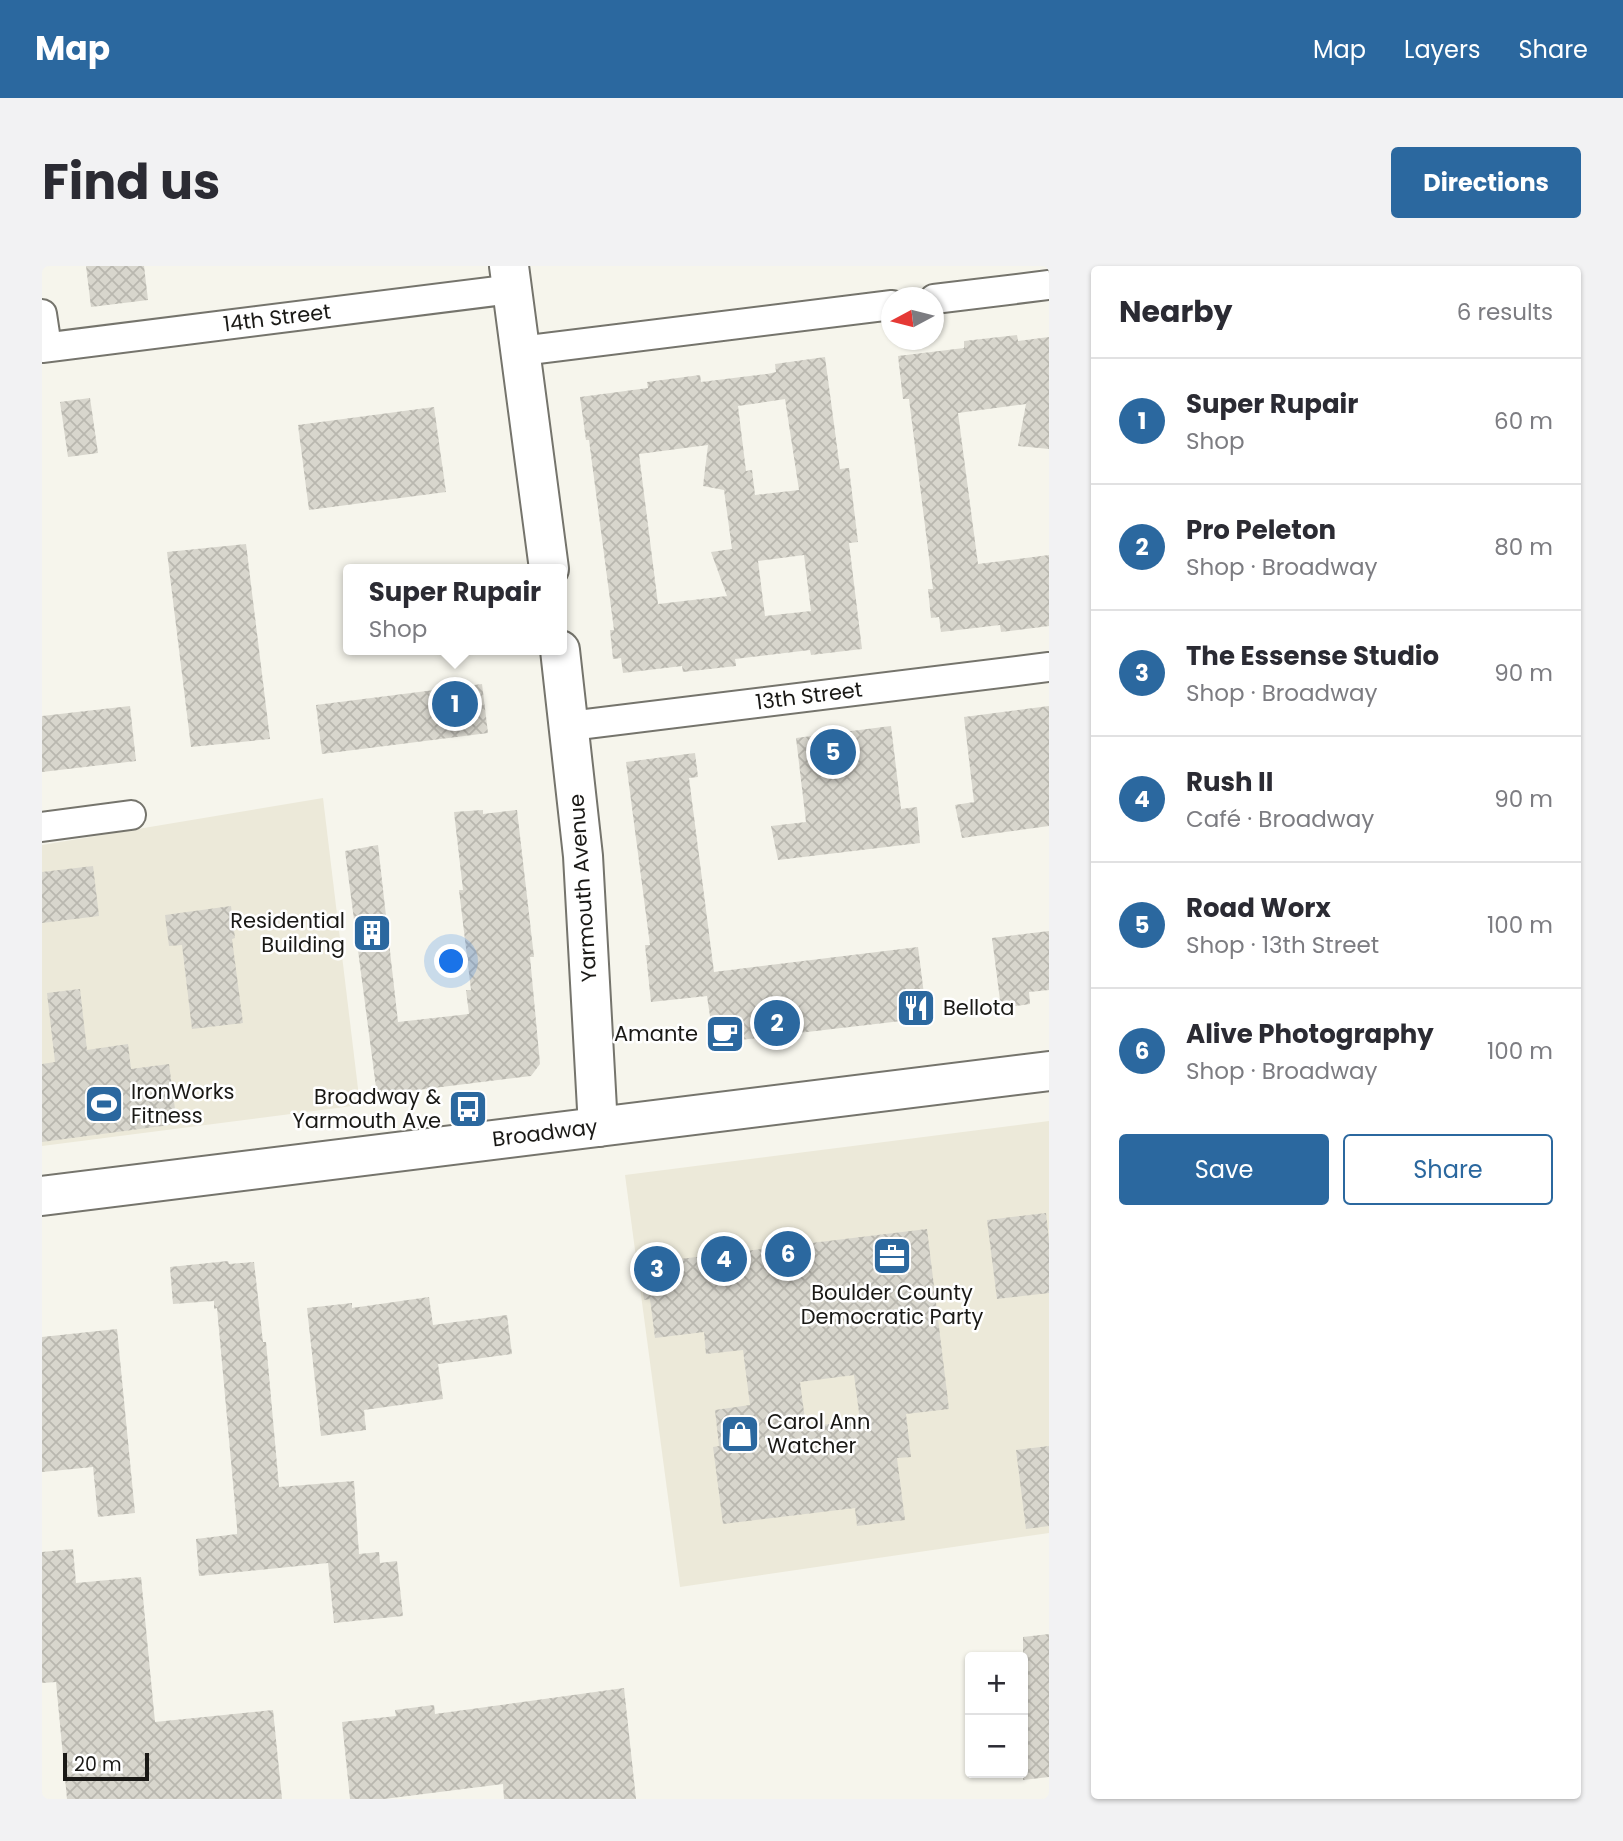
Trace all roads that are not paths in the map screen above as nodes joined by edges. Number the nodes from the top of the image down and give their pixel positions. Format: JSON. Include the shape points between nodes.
{"nodes":[{"id":1,"x":511,"y":277,"type":"edge"},
{"id":2,"x":1049,"y":285,"type":"edge"},
{"id":3,"x":944,"y":298,"type":"edge"},
{"id":4,"x":881,"y":305,"type":"edge"},
{"id":5,"x":42,"y":314,"type":"edge"},
{"id":6,"x":44,"y":347,"type":"edge"},
{"id":7,"x":521,"y":351,"type":"junction"},
{"id":8,"x":548,"y":564,"type":"edge"},
{"id":9,"x":561,"y":655,"type":"edge"},
{"id":10,"x":1049,"y":667,"type":"edge"},
{"id":11,"x":570,"y":726,"type":"junction"},
{"id":12,"x":131,"y":815,"type":"dead end"},
{"id":13,"x":42,"y":827,"type":"edge"},
{"id":14,"x":1049,"y":1071,"type":"edge"},
{"id":15,"x":598,"y":1127,"type":"junction"},
{"id":16,"x":42,"y":1196,"type":"edge"}],
"edges":[{"from":1,"to":6,"type":"street","name":"14th Street"},
{"from":1,"to":7,"type":"main road"},
{"from":2,"to":3,"type":"street"},
{"from":4,"to":7,"type":"street"},
{"from":5,"to":6,"type":"street"},
{"from":7,"to":8,"type":"main road"},
{"from":9,"to":11,"type":"main road","name":"Yarmouth Avenue"},
{"from":10,"to":11,"type":"street","name":"13th Street"},
{"from":11,"to":15,"type":"main road","name":"Yarmouth Avenue","via":[[584,868]]},
{"from":12,"to":13,"type":"street"},
{"from":14,"to":15,"type":"main road","name":"Broadway"},
{"from":15,"to":16,"type":"main road","name":"Broadway"}]}
